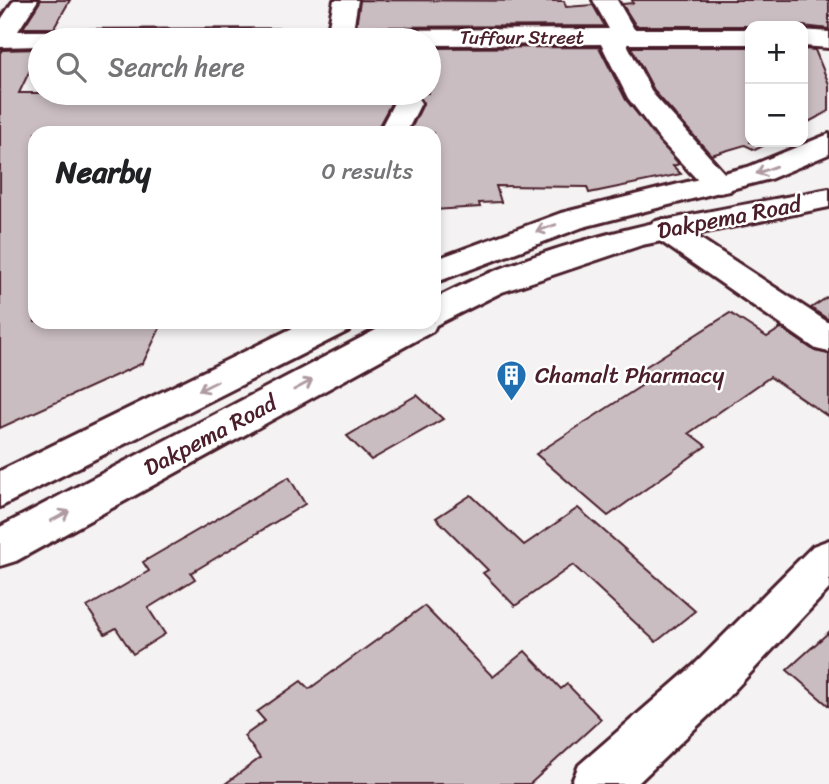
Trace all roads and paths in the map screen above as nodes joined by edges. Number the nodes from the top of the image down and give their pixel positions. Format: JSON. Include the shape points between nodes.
{"nodes":[{"id":1,"x":26,"y":0,"type":"edge"},
{"id":2,"x":346,"y":0,"type":"edge"},
{"id":3,"x":605,"y":0,"type":"edge"},
{"id":4,"x":341,"y":28,"type":"edge"},
{"id":5,"x":618,"y":36,"type":"junction"},
{"id":6,"x":745,"y":36,"type":"edge"},
{"id":7,"x":441,"y":37,"type":"edge"},
{"id":8,"x":0,"y":38,"type":"edge"},
{"id":9,"x":28,"y":38,"type":"edge"},
{"id":10,"x":808,"y":38,"type":"edge"},
{"id":11,"x":829,"y":40,"type":"edge"},
{"id":12,"x":406,"y":105,"type":"edge"},
{"id":13,"x":396,"y":126,"type":"edge"},
{"id":14,"x":829,"y":144,"type":"edge"},
{"id":15,"x":719,"y":184,"type":"junction"},
{"id":16,"x":829,"y":198,"type":"edge"},
{"id":17,"x":664,"y":229,"type":"junction"},
{"id":18,"x":441,"y":269,"type":"edge"},
{"id":19,"x":441,"y":310,"type":"edge"},
{"id":20,"x":321,"y":329,"type":"edge"},
{"id":21,"x":406,"y":329,"type":"edge"},
{"id":22,"x":829,"y":340,"type":"edge"},
{"id":23,"x":0,"y":490,"type":"edge"},
{"id":24,"x":0,"y":548,"type":"edge"},
{"id":25,"x":829,"y":559,"type":"edge"},
{"id":26,"x":598,"y":784,"type":"edge"}],
"edges":[{"from":1,"to":8,"type":"main road"},
{"from":2,"to":4,"type":"main road"},
{"from":3,"to":5,"type":"main road"},
{"from":5,"to":6,"type":"main road","name":"Tuffour Street"},
{"from":5,"to":7,"type":"main road","name":"Tuffour Street"},
{"from":5,"to":15,"type":"main road","via":[[618,56],[653,117]]},
{"from":8,"to":9,"type":"main road","name":"Tuffour Street"},
{"from":10,"to":11,"type":"main road"},
{"from":12,"to":13,"type":"main road"},
{"from":14,"to":15,"type":"main road","name":"Dakpema Road","one_way":true},
{"from":15,"to":18,"type":"main road","name":"Dakpema Road","one_way":true,"via":[[572,220]]},
{"from":16,"to":17,"type":"main road","name":"Dakpema Road"},
{"from":17,"to":19,"type":"main road","name":"Dakpema Road","via":[[580,252],[491,284]]},
{"from":17,"to":22,"type":"main road"},
{"from":20,"to":23,"type":"main road","name":"Dakpema Road","one_way":true},
{"from":24,"to":21,"type":"main road","name":"Dakpema Road","one_way":true},
{"from":25,"to":26,"type":"main road","via":[[711,681]]}]}
